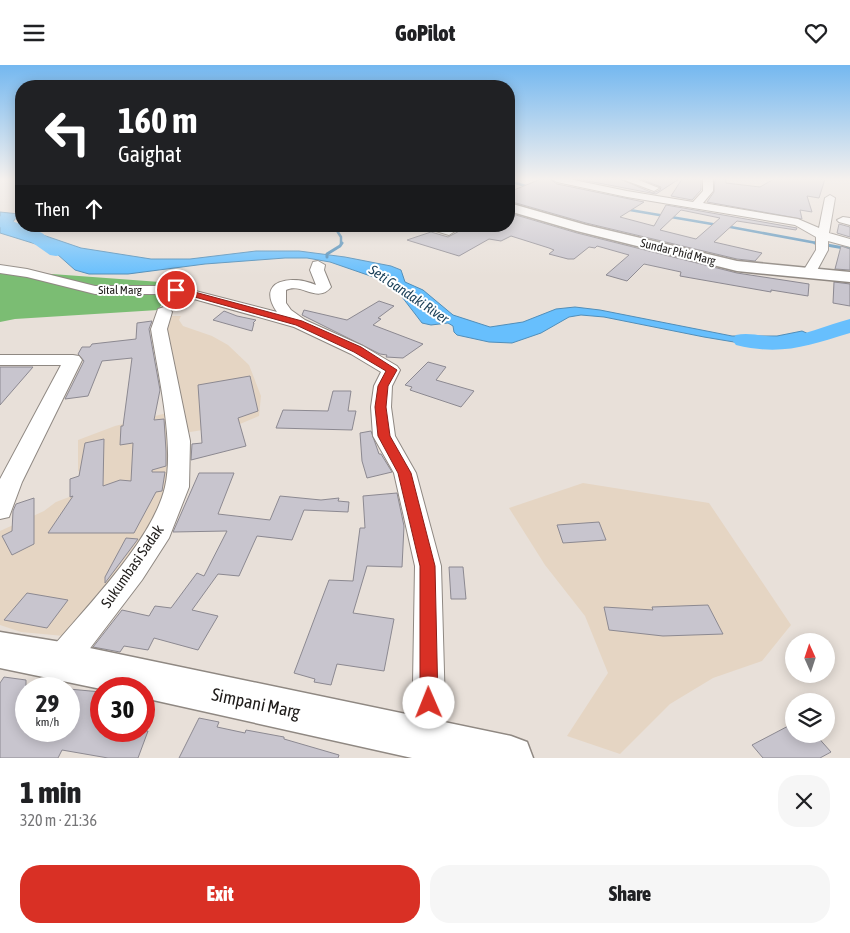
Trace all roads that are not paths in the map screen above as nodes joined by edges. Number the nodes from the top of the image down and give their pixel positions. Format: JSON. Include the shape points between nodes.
{"nodes":[{"id":1,"x":524,"y":211,"type":"edge"},
{"id":2,"x":734,"y":211,"type":"edge"},
{"id":3,"x":760,"y":211,"type":"edge"},
{"id":4,"x":828,"y":211,"type":"edge"},
{"id":5,"x":760,"y":215,"type":"junction"},
{"id":6,"x":822,"y":241,"type":"junction"},
{"id":7,"x":850,"y":243,"type":"edge"},
{"id":8,"x":318,"y":265,"type":"dead end"},
{"id":9,"x":0,"y":269,"type":"edge"},
{"id":10,"x":809,"y":273,"type":"junction"},
{"id":11,"x":850,"y":277,"type":"edge"},
{"id":12,"x":164,"y":312,"type":"dead end"},
{"id":13,"x":299,"y":323,"type":"junction"},
{"id":14,"x":2,"y":360,"type":"dead end"},
{"id":15,"x":0,"y":510,"type":"edge"},
{"id":16,"x":0,"y":650,"type":"edge"},
{"id":17,"x":61,"y":661,"type":"junction"},
{"id":18,"x":440,"y":748,"type":"edge"},
{"id":19,"x":511,"y":758,"type":"edge"}],
"edges":[{"from":1,"to":10,"type":"main road","name":"Sundar Phid Marg","via":[[719,262]]},
{"from":2,"to":5,"type":"street"},
{"from":3,"to":5,"type":"street"},
{"from":4,"to":6,"type":"street"},
{"from":5,"to":6,"type":"street","via":[[798,221]]},
{"from":6,"to":7,"type":"street"},
{"from":6,"to":10,"type":"street"},
{"from":8,"to":13,"type":"street","via":[[324,287],[320,290],[299,282],[279,288],[278,303]]},
{"from":9,"to":13,"type":"street","name":"Sital Marg","via":[[95,290],[176,290]]},
{"from":10,"to":11,"type":"main road","name":"Sundar Phid Marg"},
{"from":12,"to":17,"type":"street","name":"Sukumbasi Sadak","via":[[159,329],[179,441],[177,487],[160,531],[132,572]]},
{"from":13,"to":18,"type":"street","via":[[358,349],[391,370],[383,386],[384,436],[405,473],[428,566]]},
{"from":14,"to":15,"type":"street","via":[[73,360],[10,482]]},
{"from":16,"to":17,"type":"main road","name":"Simpani Marg"},
{"from":17,"to":18,"type":"main road","name":"Simpani Marg"},
{"from":18,"to":19,"type":"main road","name":"Simpani Marg"}]}
